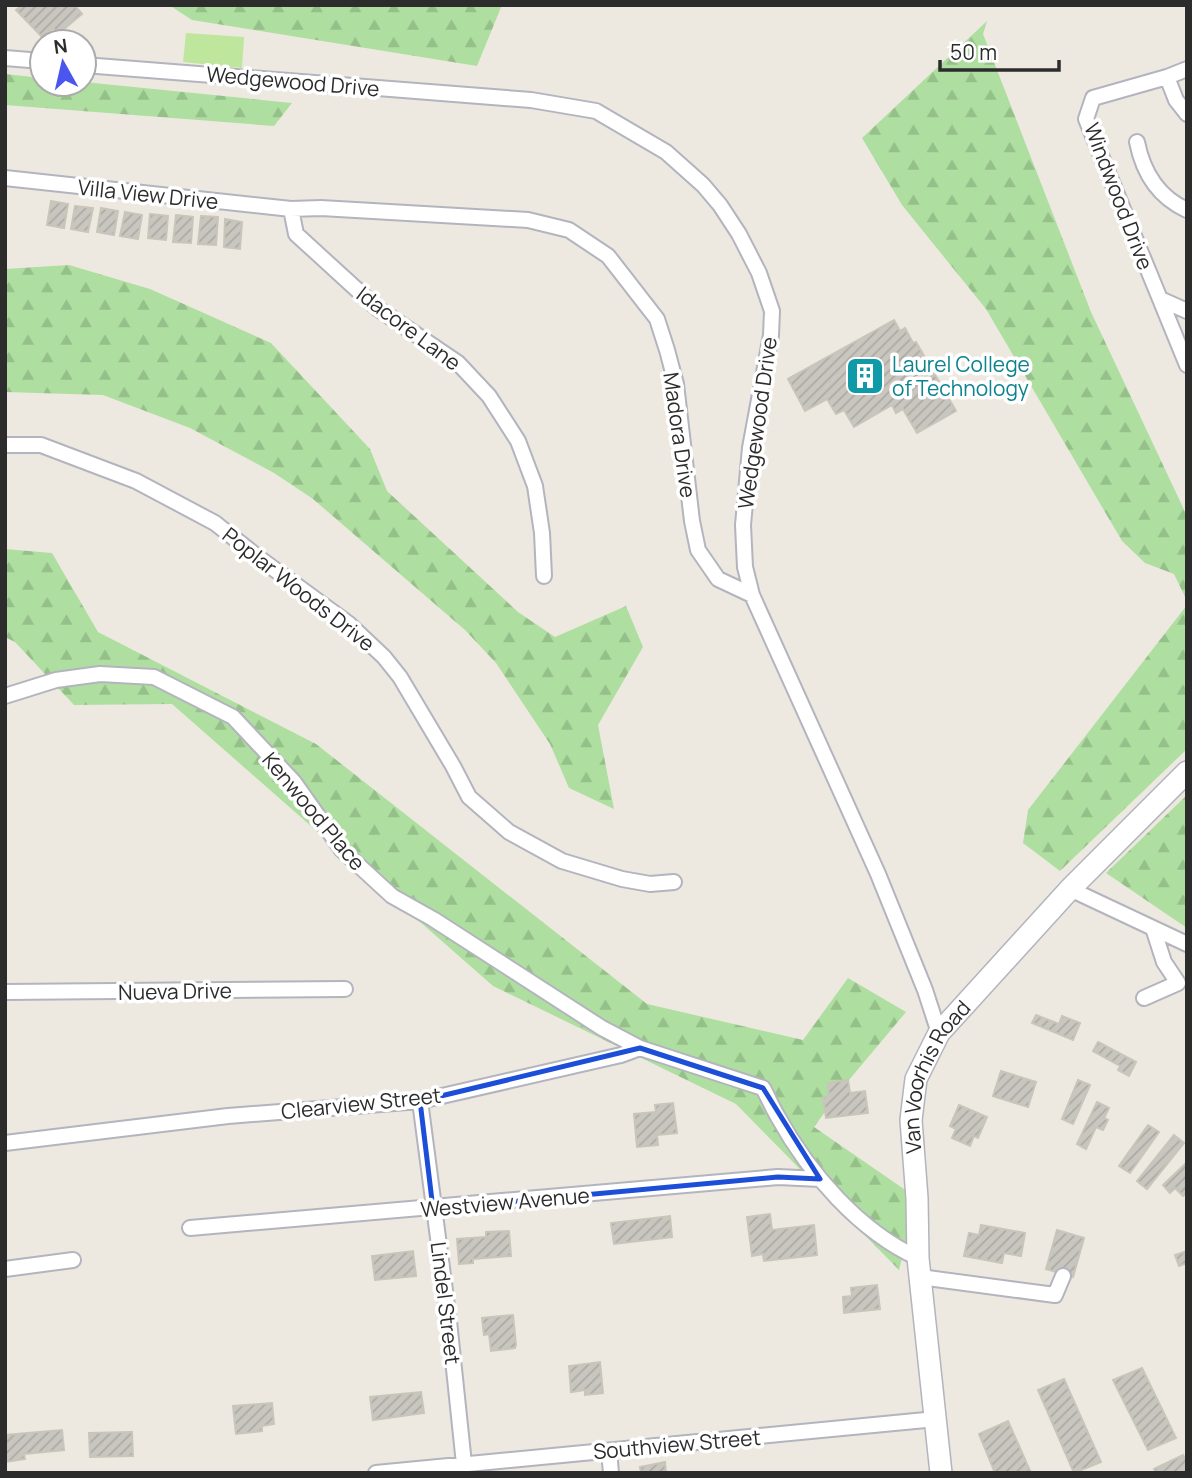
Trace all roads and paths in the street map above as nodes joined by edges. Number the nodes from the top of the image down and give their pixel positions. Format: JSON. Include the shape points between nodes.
{"nodes":[{"id":1,"x":5,"y":58,"type":"edge"},
{"id":2,"x":28,"y":60,"type":"edge"},
{"id":3,"x":98,"y":66,"type":"edge"},
{"id":4,"x":1187,"y":69,"type":"edge"},
{"id":5,"x":1167,"y":76,"type":"junction"},
{"id":6,"x":1187,"y":114,"type":"edge"},
{"id":7,"x":1137,"y":142,"type":"dead end"},
{"id":8,"x":5,"y":178,"type":"edge"},
{"id":9,"x":291,"y":209,"type":"junction"},
{"id":10,"x":1187,"y":210,"type":"edge"},
{"id":11,"x":1160,"y":299,"type":"junction"},
{"id":12,"x":1187,"y":310,"type":"edge"},
{"id":13,"x":1187,"y":365,"type":"edge"},
{"id":14,"x":5,"y":446,"type":"edge"},
{"id":15,"x":544,"y":576,"type":"dead end"},
{"id":16,"x":752,"y":595,"type":"junction"},
{"id":17,"x":5,"y":696,"type":"edge"},
{"id":18,"x":1187,"y":772,"type":"edge"},
{"id":19,"x":674,"y":882,"type":"dead end"},
{"id":20,"x":1070,"y":889,"type":"junction"},
{"id":21,"x":1153,"y":928,"type":"junction"},
{"id":22,"x":1187,"y":944,"type":"edge"},
{"id":23,"x":345,"y":989,"type":"dead end"},
{"id":24,"x":5,"y":992,"type":"edge"},
{"id":25,"x":1144,"y":998,"type":"dead end"},
{"id":26,"x":939,"y":1033,"type":"junction"},
{"id":27,"x":640,"y":1048,"type":"junction"},
{"id":28,"x":420,"y":1101,"type":"junction"},
{"id":29,"x":5,"y":1143,"type":"edge"},
{"id":30,"x":820,"y":1179,"type":"junction"},
{"id":31,"x":433,"y":1209,"type":"junction"},
{"id":32,"x":190,"y":1228,"type":"dead end"},
{"id":33,"x":73,"y":1260,"type":"dead end"},
{"id":34,"x":919,"y":1267,"type":"junction"},
{"id":35,"x":5,"y":1269,"type":"edge"},
{"id":36,"x":1063,"y":1276,"type":"dead end"},
{"id":37,"x":936,"y":1419,"type":"junction"},
{"id":38,"x":464,"y":1464,"type":"junction"},
{"id":39,"x":376,"y":1473,"type":"edge"},
{"id":40,"x":941,"y":1473,"type":"edge"}],
"edges":[{"from":1,"to":2,"type":"street"},
{"from":3,"to":16,"type":"street","name":"Wedgewood Drive","via":[[531,100],[596,111],[672,157],[703,185],[739,234],[772,311],[743,525]]},
{"from":4,"to":5,"type":"street","name":"Windwood Drive"},
{"from":5,"to":6,"type":"street","via":[[1175,100]]},
{"from":5,"to":11,"type":"street","name":"Windwood Drive","via":[[1093,98],[1086,119]]},
{"from":7,"to":10,"type":"street","via":[[1154,185]]},
{"from":8,"to":9,"type":"street","name":"Villa View Drive"},
{"from":9,"to":15,"type":"street","name":"Idacore Lane","via":[[296,233],[377,308],[458,363],[489,396],[518,441],[535,486]]},
{"from":9,"to":16,"type":"street","name":"Madora Drive","via":[[528,220],[569,230],[608,256],[657,319],[667,350],[676,383],[698,550],[718,579]]},
{"from":11,"to":12,"type":"street"},
{"from":11,"to":13,"type":"street"},
{"from":14,"to":19,"type":"street","name":"Poplar Woods Drive","via":[[41,445],[136,481],[215,523],[349,624],[384,657],[469,797],[509,832],[562,861],[610,876],[650,884]]},
{"from":16,"to":26,"type":"street","name":"Wedgewood Drive","via":[[878,874]]},
{"from":17,"to":27,"type":"street","name":"Kenwood Place","via":[[57,680],[154,677],[233,717],[293,782],[342,850],[392,896]]},
{"from":18,"to":20,"type":"street","name":"Van Voorhis Road"},
{"from":20,"to":21,"type":"street"},
{"from":20,"to":26,"type":"street","name":"Van Voorhis Road"},
{"from":21,"to":22,"type":"street"},
{"from":21,"to":25,"type":"street","via":[[1164,962],[1178,983]]},
{"from":23,"to":24,"type":"street","name":"Nueva Drive"},
{"from":26,"to":34,"type":"street","name":"Van Voorhis Road","via":[[916,1079],[911,1120]]},
{"from":27,"to":28,"type":"street","name":"Clearview Street"},
{"from":27,"to":30,"type":"street","name":"Kenwood Place","via":[[763,1088]]},
{"from":28,"to":29,"type":"street","name":"Clearview Street","via":[[228,1116]]},
{"from":28,"to":31,"type":"street","name":"Lindel Street"},
{"from":30,"to":31,"type":"street","name":"Westview Avenue","via":[[778,1177]]},
{"from":30,"to":34,"type":"street","name":"Kenwood Place"},
{"from":31,"to":32,"type":"street","name":"Westview Avenue"},
{"from":31,"to":38,"type":"street","name":"Lindel Street"},
{"from":33,"to":35,"type":"street"},
{"from":34,"to":36,"type":"street","via":[[1055,1295]]},
{"from":34,"to":37,"type":"street","name":"Van Voorhis Road"},
{"from":37,"to":38,"type":"street","name":"Southview Street"},
{"from":37,"to":40,"type":"street","name":"Van Voorhis Road"},
{"from":38,"to":39,"type":"street","name":"Southview Street"}]}
